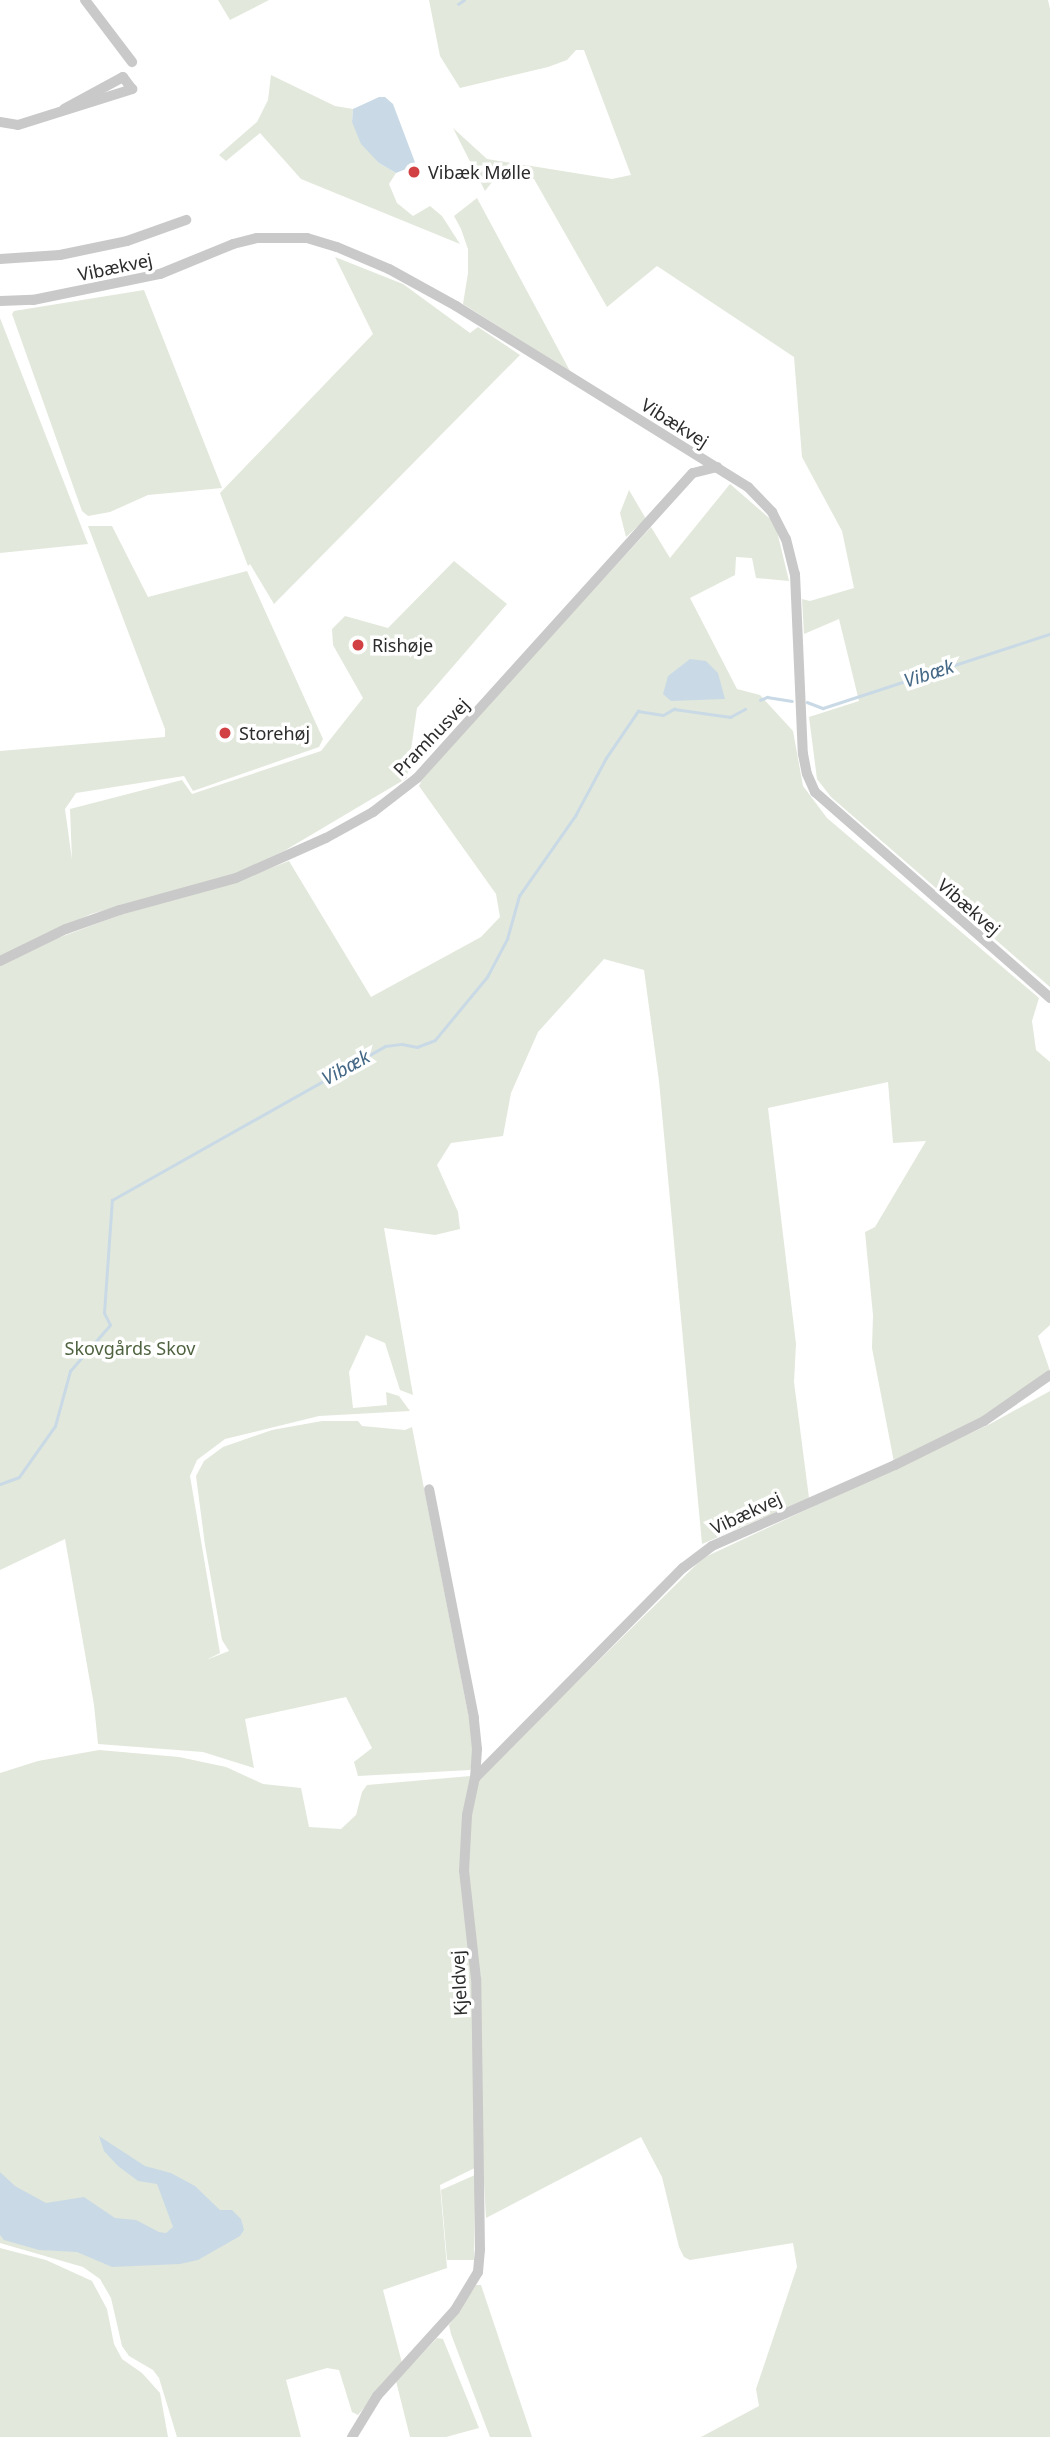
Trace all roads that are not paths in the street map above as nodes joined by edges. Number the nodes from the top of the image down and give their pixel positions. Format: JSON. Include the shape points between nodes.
{"nodes":[{"id":1,"x":85,"y":0,"type":"edge"},
{"id":2,"x":132,"y":62,"type":"dead end"},
{"id":3,"x":64,"y":108,"type":"junction"},
{"id":4,"x":0,"y":122,"type":"edge"},
{"id":5,"x":186,"y":220,"type":"dead end"},
{"id":6,"x":0,"y":259,"type":"edge"},
{"id":7,"x":0,"y":301,"type":"edge"},
{"id":8,"x":688,"y":451,"type":"junction"},
{"id":9,"x":717,"y":467,"type":"junction"},
{"id":10,"x":693,"y":472,"type":"junction"},
{"id":11,"x":0,"y":961,"type":"edge"},
{"id":12,"x":1050,"y":998,"type":"edge"},
{"id":13,"x":1050,"y":1375,"type":"edge"},
{"id":14,"x":429,"y":1489,"type":"dead end"},
{"id":15,"x":475,"y":1778,"type":"junction"},
{"id":16,"x":352,"y":2437,"type":"edge"}],
"edges":[{"from":1,"to":2,"type":"street"},
{"from":3,"to":3,"type":"street","via":[[85,104],[132,89],[123,77]]},
{"from":3,"to":4,"type":"street","via":[[18,125]]},
{"from":5,"to":6,"type":"street","name":"Vibækvej","via":[[127,241],[60,255]]},
{"from":7,"to":8,"type":"street","name":"Vibækvej","via":[[33,300],[160,274],[257,238],[307,239],[389,269],[456,306]]},
{"from":8,"to":9,"type":"street","name":"Vibækvej"},
{"from":8,"to":10,"type":"street"},
{"from":9,"to":10,"type":"street"},
{"from":9,"to":12,"type":"street","name":"Vibækvej","via":[[748,487],[772,512],[786,539],[795,574],[803,754],[816,792]]},
{"from":10,"to":11,"type":"street","name":"Pramhusvej","via":[[417,778],[373,812],[236,878],[120,910],[66,929]]},
{"from":13,"to":15,"type":"street","name":"Vibækvej","via":[[984,1421],[712,1546],[683,1568]]},
{"from":14,"to":15,"type":"street","name":"Kjeldvej","via":[[474,1718]]},
{"from":15,"to":16,"type":"street","name":"Kjeldvej","via":[[467,1815],[464,1871],[476,1979],[478,2272],[455,2310],[377,2396]]}]}
